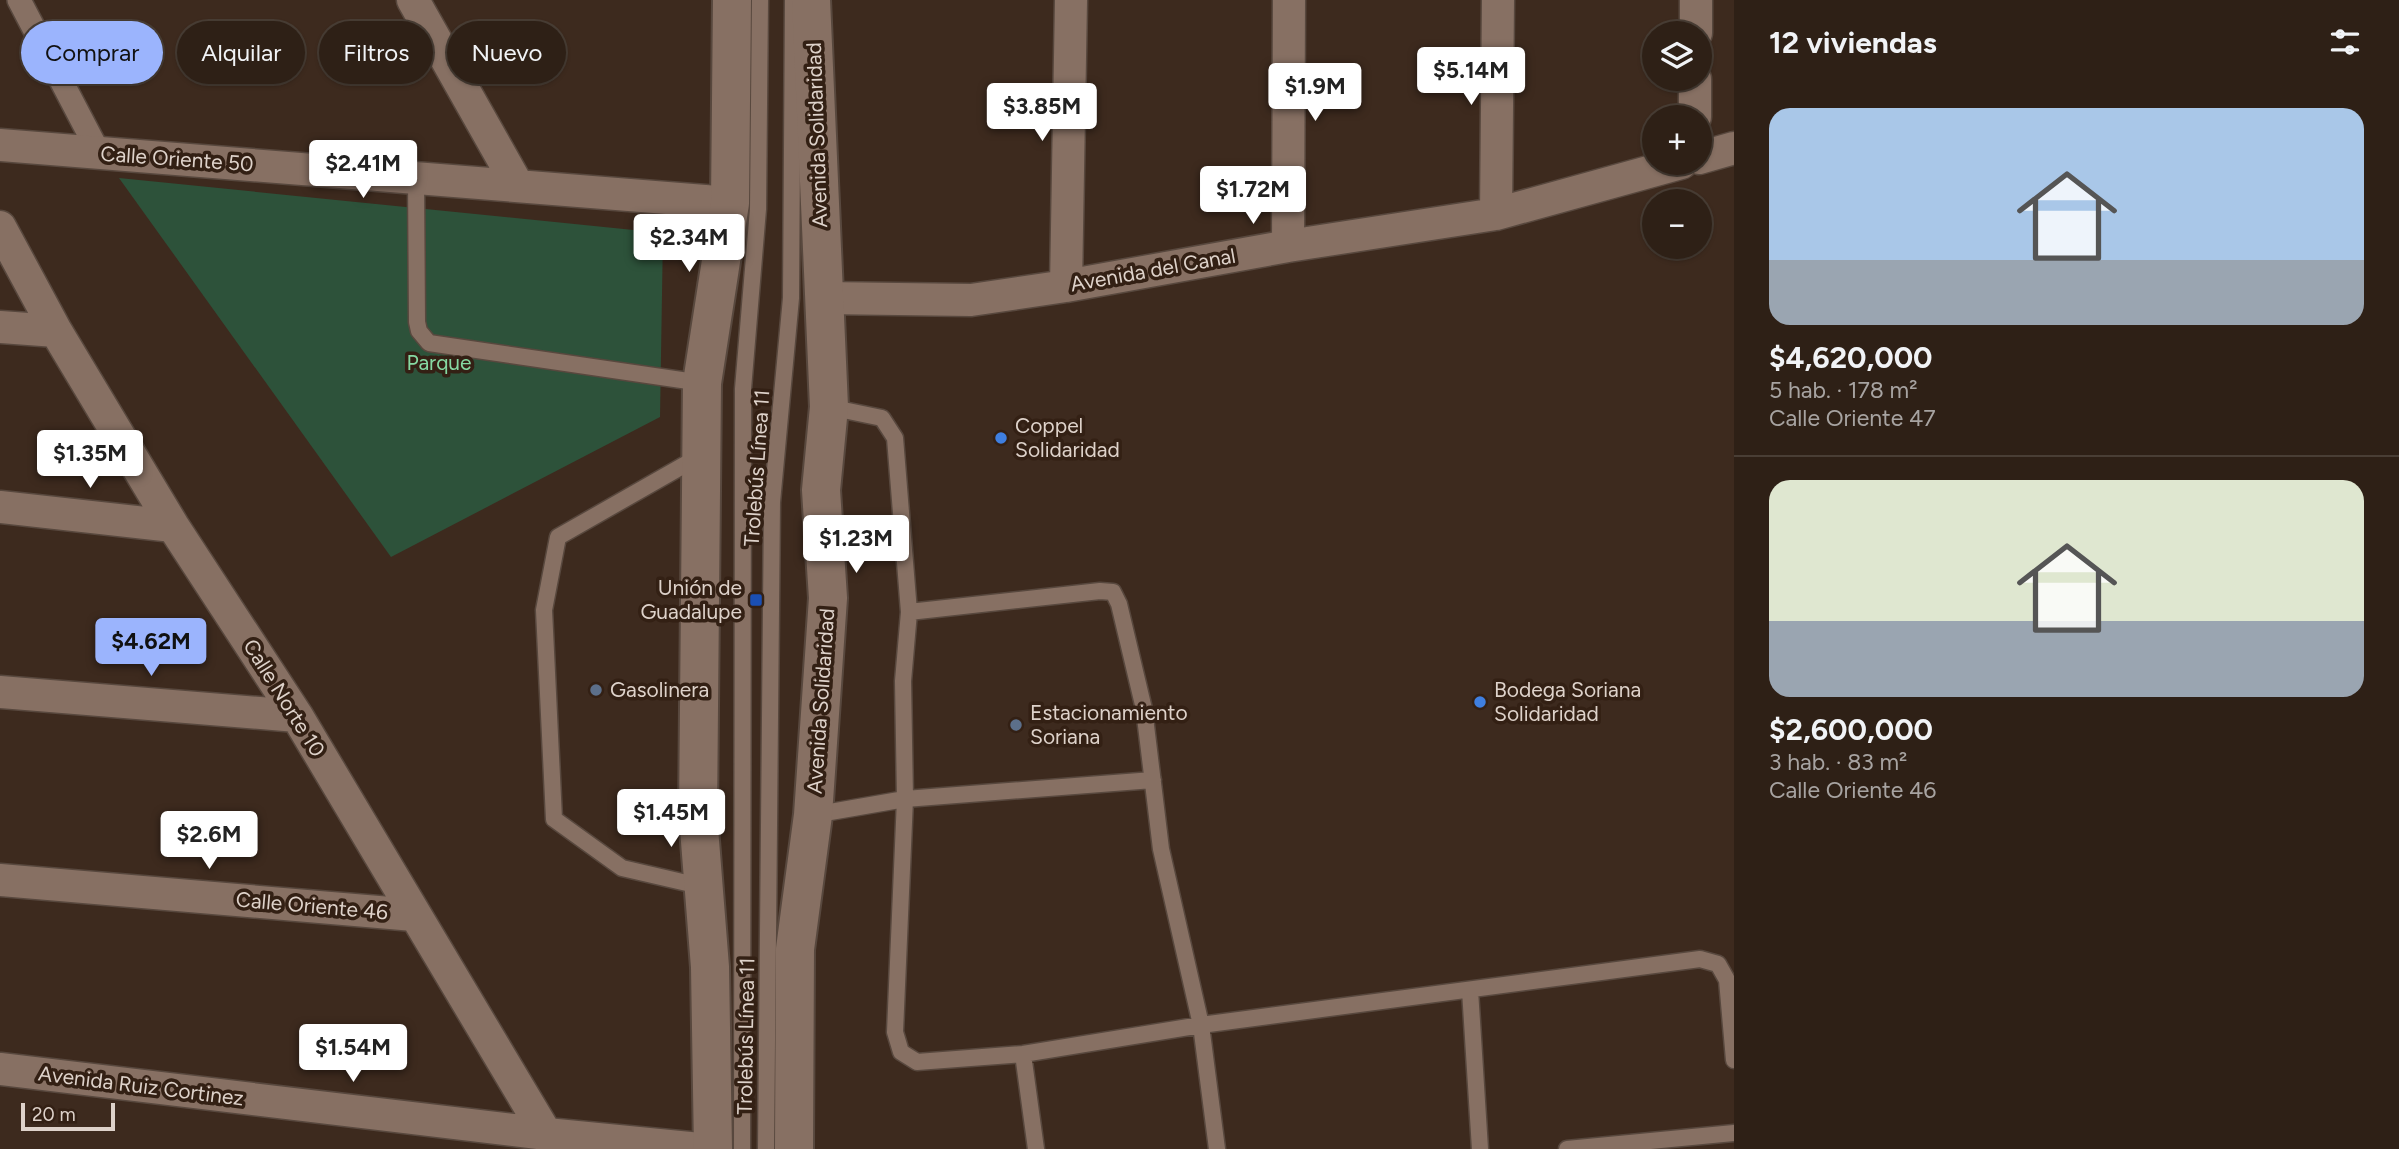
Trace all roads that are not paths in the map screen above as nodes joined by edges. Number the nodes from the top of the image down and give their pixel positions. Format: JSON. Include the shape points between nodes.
{"nodes":[{"id":1,"x":19,"y":0,"type":"edge"},
{"id":2,"x":413,"y":0,"type":"edge"},
{"id":3,"x":732,"y":0,"type":"edge"},
{"id":4,"x":761,"y":0,"type":"edge"},
{"id":5,"x":793,"y":0,"type":"edge"},
{"id":6,"x":811,"y":0,"type":"edge"},
{"id":7,"x":1071,"y":0,"type":"edge"},
{"id":8,"x":1289,"y":0,"type":"edge"},
{"id":9,"x":1498,"y":0,"type":"edge"},
{"id":10,"x":1696,"y":0,"type":"edge"},
{"id":11,"x":1696,"y":21,"type":"edge"},
{"id":12,"x":0,"y":145,"type":"edge"},
{"id":13,"x":1734,"y":148,"type":"edge"},
{"id":14,"x":99,"y":153,"type":"junction"},
{"id":15,"x":1712,"y":154,"type":"edge"},
{"id":16,"x":1642,"y":174,"type":"edge"},
{"id":17,"x":416,"y":178,"type":"junction"},
{"id":18,"x":518,"y":186,"type":"junction"},
{"id":19,"x":730,"y":203,"type":"junction"},
{"id":20,"x":1496,"y":214,"type":"junction"},
{"id":21,"x":0,"y":227,"type":"edge"},
{"id":22,"x":1288,"y":246,"type":"junction"},
{"id":23,"x":1066,"y":286,"type":"junction"},
{"id":24,"x":824,"y":298,"type":"junction"},
{"id":25,"x":0,"y":327,"type":"edge"},
{"id":26,"x":56,"y":331,"type":"junction"},
{"id":27,"x":702,"y":383,"type":"junction"},
{"id":28,"x":829,"y":407,"type":"junction"},
{"id":29,"x":702,"y":455,"type":"junction"},
{"id":30,"x":0,"y":506,"type":"edge"},
{"id":31,"x":173,"y":526,"type":"junction"},
{"id":32,"x":909,"y":612,"type":"junction"},
{"id":33,"x":0,"y":692,"type":"edge"},
{"id":34,"x":297,"y":716,"type":"junction"},
{"id":35,"x":1153,"y":780,"type":"junction"},
{"id":36,"x":905,"y":799,"type":"junction"},
{"id":37,"x":813,"y":815,"type":"junction"},
{"id":38,"x":0,"y":880,"type":"edge"},
{"id":39,"x":705,"y":887,"type":"junction"},
{"id":40,"x":414,"y":915,"type":"junction"},
{"id":41,"x":1470,"y":990,"type":"junction"},
{"id":42,"x":1201,"y":1025,"type":"junction"},
{"id":43,"x":1023,"y":1054,"type":"junction"},
{"id":44,"x":1734,"y":1060,"type":"edge"},
{"id":45,"x":0,"y":1069,"type":"edge"},
{"id":46,"x":1734,"y":1133,"type":"edge"},
{"id":47,"x":546,"y":1134,"type":"junction"},
{"id":48,"x":700,"y":1149,"type":"edge"},
{"id":49,"x":713,"y":1149,"type":"edge"},
{"id":50,"x":742,"y":1149,"type":"edge"},
{"id":51,"x":766,"y":1149,"type":"edge"},
{"id":52,"x":794,"y":1149,"type":"edge"},
{"id":53,"x":1036,"y":1149,"type":"edge"},
{"id":54,"x":1217,"y":1149,"type":"edge"},
{"id":55,"x":1480,"y":1149,"type":"edge"},
{"id":56,"x":1567,"y":1149,"type":"edge"}],
"edges":[{"from":1,"to":14,"type":"street"},
{"from":2,"to":18,"type":"street"},
{"from":3,"to":19,"type":"street"},
{"from":4,"to":50,"type":"lane","name":"Trolebús Línea 11","via":[[758,209],[743,389]]},
{"from":5,"to":51,"type":"lane","name":"Trolebús Línea 11","via":[[792,298],[772,502]]},
{"from":6,"to":24,"type":"street","name":"Avenida Solidaridad"},
{"from":7,"to":23,"type":"street"},
{"from":8,"to":22,"type":"street"},
{"from":9,"to":20,"type":"street"},
{"from":10,"to":11,"type":"street"},
{"from":12,"to":14,"type":"street","name":"Calle Oriente 50"},
{"from":13,"to":15,"type":"street"},
{"from":14,"to":17,"type":"street","name":"Calle Oriente 50"},
{"from":16,"to":20,"type":"street","name":"Avenida del Canal"},
{"from":17,"to":18,"type":"street","name":"Calle Oriente 50"},
{"from":17,"to":27,"type":"lane","via":[[417,323],[429,343]]},
{"from":18,"to":19,"type":"street","name":"Calle Oriente 50"},
{"from":19,"to":27,"type":"street"},
{"from":20,"to":22,"type":"street","name":"Avenida del Canal"},
{"from":21,"to":26,"type":"street","name":"Calle Norte 10"},
{"from":22,"to":23,"type":"street","name":"Avenida del Canal"},
{"from":23,"to":24,"type":"street","name":"Avenida del Canal","via":[[971,300]]},
{"from":24,"to":28,"type":"street","name":"Avenida Solidaridad"},
{"from":25,"to":26,"type":"street"},
{"from":26,"to":31,"type":"street","name":"Calle Norte 10"},
{"from":27,"to":29,"type":"street"},
{"from":28,"to":32,"type":"lane","via":[[882,418],[894,438]]},
{"from":28,"to":37,"type":"street","name":"Avenida Solidaridad","via":[[821,490],[828,598]]},
{"from":29,"to":39,"type":"street","via":[[698,816]]},
{"from":29,"to":39,"type":"lane","via":[[558,537],[544,610],[554,819],[622,868]]},
{"from":30,"to":31,"type":"street"},
{"from":31,"to":34,"type":"street","name":"Calle Norte 10"},
{"from":32,"to":35,"type":"lane","via":[[1113,592],[1144,709]]},
{"from":32,"to":36,"type":"lane","via":[[903,681]]},
{"from":33,"to":34,"type":"street"},
{"from":34,"to":40,"type":"street","name":"Calle Norte 10"},
{"from":35,"to":36,"type":"lane"},
{"from":35,"to":42,"type":"lane","via":[[1161,849]]},
{"from":36,"to":37,"type":"lane"},
{"from":36,"to":43,"type":"lane","via":[[895,1032],[901,1052],[917,1062]]},
{"from":37,"to":52,"type":"street","name":"Avenida Solidaridad","via":[[795,948]]},
{"from":38,"to":40,"type":"street","name":"Calle Oriente 46"},
{"from":39,"to":49,"type":"street","via":[[713,1028]]},
{"from":40,"to":47,"type":"street","name":"Calle Norte 10"},
{"from":41,"to":42,"type":"lane"},
{"from":41,"to":44,"type":"lane","via":[[1710,960],[1718,964],[1727,980]]},
{"from":41,"to":55,"type":"lane"},
{"from":42,"to":43,"type":"lane"},
{"from":42,"to":54,"type":"lane"},
{"from":43,"to":53,"type":"lane"},
{"from":45,"to":47,"type":"street","name":"Avenida Ruiz Cortinez"},
{"from":46,"to":56,"type":"lane"},
{"from":47,"to":48,"type":"street","name":"Avenida Ruiz Cortinez"}]}
